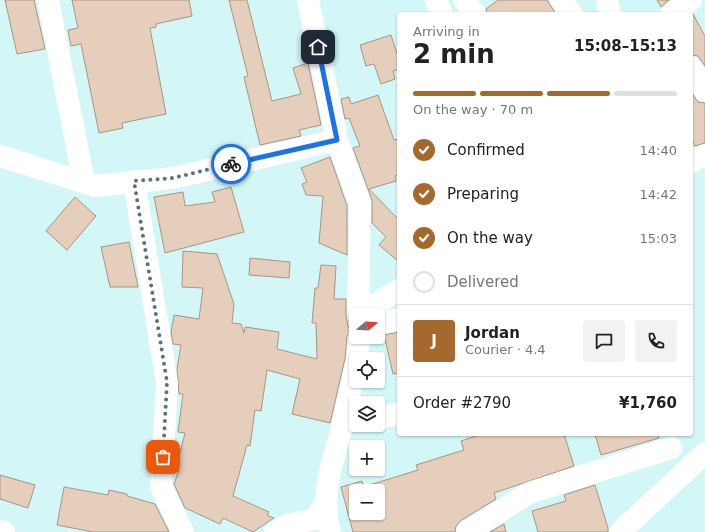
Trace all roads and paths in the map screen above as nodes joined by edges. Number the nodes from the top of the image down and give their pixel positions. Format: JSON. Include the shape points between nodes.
{"nodes":[{"id":1,"x":48,"y":0,"type":"edge"},
{"id":2,"x":308,"y":0,"type":"edge"},
{"id":3,"x":436,"y":0,"type":"edge"},
{"id":4,"x":464,"y":0,"type":"edge"},
{"id":5,"x":561,"y":0,"type":"edge"},
{"id":6,"x":607,"y":0,"type":"edge"},
{"id":7,"x":691,"y":0,"type":"edge"},
{"id":8,"x":441,"y":12,"type":"edge"},
{"id":9,"x":473,"y":12,"type":"edge"},
{"id":10,"x":570,"y":12,"type":"edge"},
{"id":11,"x":610,"y":12,"type":"edge"},
{"id":12,"x":674,"y":12,"type":"edge"},
{"id":13,"x":693,"y":70,"type":"edge"},
{"id":14,"x":705,"y":91,"type":"edge"},
{"id":15,"x":337,"y":140,"type":"junction"},
{"id":16,"x":0,"y":156,"type":"edge"},
{"id":17,"x":134,"y":181,"type":"junction"},
{"id":18,"x":84,"y":182,"type":"junction"},
{"id":19,"x":397,"y":291,"type":"edge"},
{"id":20,"x":358,"y":308,"type":"edge"},
{"id":21,"x":369,"y":308,"type":"edge"},
{"id":22,"x":397,"y":319,"type":"edge"},
{"id":23,"x":385,"y":322,"type":"edge"},
{"id":24,"x":397,"y":414,"type":"edge"},
{"id":25,"x":385,"y":417,"type":"edge"},
{"id":26,"x":349,"y":426,"type":"edge"},
{"id":27,"x":669,"y":441,"type":"edge"},
{"id":28,"x":705,"y":453,"type":"edge"},
{"id":29,"x":679,"y":477,"type":"junction"},
{"id":30,"x":325,"y":504,"type":"junction"},
{"id":31,"x":0,"y":531,"type":"edge"},
{"id":32,"x":4,"y":532,"type":"edge"},
{"id":33,"x":183,"y":532,"type":"edge"},
{"id":34,"x":275,"y":532,"type":"edge"},
{"id":35,"x":330,"y":532,"type":"edge"},
{"id":36,"x":466,"y":532,"type":"edge"},
{"id":37,"x":620,"y":532,"type":"edge"}],
"edges":[{"from":1,"to":18,"type":"street"},
{"from":2,"to":15,"type":"street"},
{"from":3,"to":8,"type":"street"},
{"from":4,"to":9,"type":"street"},
{"from":5,"to":10,"type":"street"},
{"from":6,"to":11,"type":"street"},
{"from":7,"to":12,"type":"street"},
{"from":13,"to":14,"type":"street"},
{"from":15,"to":17,"type":"street","via":[[173,178]]},
{"from":15,"to":20,"type":"street","via":[[360,204]]},
{"from":16,"to":18,"type":"street"},
{"from":17,"to":18,"type":"street","via":[[95,186]]},
{"from":17,"to":33,"type":"street","via":[[167,382],[161,487]]},
{"from":19,"to":21,"type":"street"},
{"from":22,"to":23,"type":"street"},
{"from":24,"to":25,"type":"street"},
{"from":26,"to":30,"type":"street","via":[[328,479]]},
{"from":27,"to":29,"type":"street"},
{"from":27,"to":36,"type":"street","via":[[529,493]]},
{"from":28,"to":29,"type":"street"},
{"from":29,"to":37,"type":"street"},
{"from":30,"to":34,"type":"street","via":[[315,519],[290,524]]},
{"from":30,"to":35,"type":"street"},
{"from":31,"to":32,"type":"street"}]}
